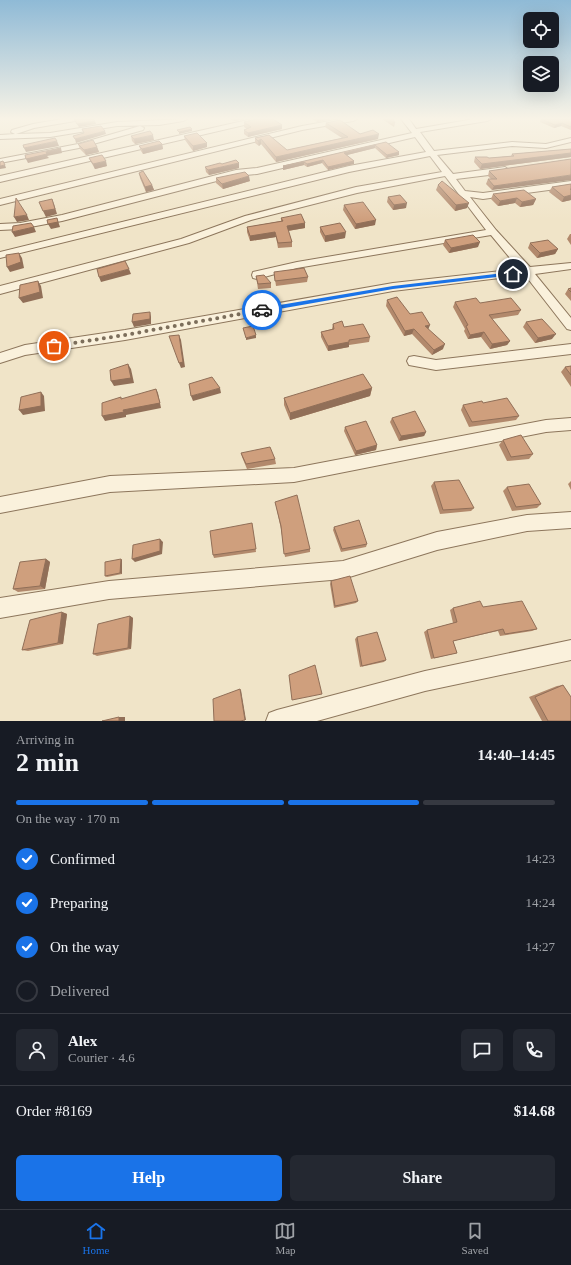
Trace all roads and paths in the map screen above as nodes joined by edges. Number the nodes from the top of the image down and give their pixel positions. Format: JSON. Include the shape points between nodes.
{"nodes":[{"id":1,"x":44,"y":153,"type":"edge"},
{"id":2,"x":115,"y":153,"type":"edge"},
{"id":3,"x":201,"y":153,"type":"edge"},
{"id":4,"x":334,"y":153,"type":"edge"},
{"id":5,"x":433,"y":153,"type":"junction"},
{"id":6,"x":436,"y":153,"type":"edge"},
{"id":7,"x":0,"y":161,"type":"edge"},
{"id":8,"x":517,"y":169,"type":"edge"},
{"id":9,"x":450,"y":175,"type":"junction"},
{"id":10,"x":0,"y":179,"type":"edge"},
{"id":11,"x":571,"y":184,"type":"edge"},
{"id":12,"x":464,"y":194,"type":"junction"},
{"id":13,"x":0,"y":202,"type":"edge"},
{"id":14,"x":0,"y":227,"type":"edge"},
{"id":15,"x":493,"y":232,"type":"junction"},
{"id":16,"x":0,"y":255,"type":"edge"},
{"id":17,"x":571,"y":266,"type":"edge"},
{"id":18,"x":528,"y":272,"type":"junction"},
{"id":19,"x":257,"y":274,"type":"edge"},
{"id":20,"x":0,"y":290,"type":"edge"},
{"id":21,"x":571,"y":326,"type":"edge"},
{"id":22,"x":0,"y":349,"type":"edge"},
{"id":23,"x":571,"y":349,"type":"edge"},
{"id":24,"x":25,"y":350,"type":"junction"},
{"id":25,"x":0,"y":358,"type":"edge"},
{"id":26,"x":414,"y":361,"type":"dead end"},
{"id":27,"x":571,"y":424,"type":"edge"},
{"id":28,"x":0,"y":505,"type":"edge"},
{"id":29,"x":571,"y":520,"type":"edge"},
{"id":30,"x":0,"y":608,"type":"edge"},
{"id":31,"x":571,"y":650,"type":"edge"},
{"id":32,"x":277,"y":721,"type":"edge"}],
"edges":[{"from":1,"to":7,"type":"street"},
{"from":2,"to":10,"type":"street"},
{"from":3,"to":13,"type":"street"},
{"from":4,"to":14,"type":"street","via":[[257,171],[236,173],[62,218]]},
{"from":5,"to":6,"type":"street"},
{"from":5,"to":9,"type":"street"},
{"from":5,"to":16,"type":"street","via":[[349,169]]},
{"from":8,"to":9,"type":"street"},
{"from":9,"to":12,"type":"street"},
{"from":9,"to":20,"type":"street","via":[[356,190],[248,218],[185,241]]},
{"from":11,"to":12,"type":"street","via":[[483,196]]},
{"from":12,"to":15,"type":"street"},
{"from":15,"to":18,"type":"street"},
{"from":15,"to":19,"type":"street"},
{"from":17,"to":18,"type":"street"},
{"from":18,"to":21,"type":"street"},
{"from":18,"to":24,"type":"street","via":[[393,288]]},
{"from":22,"to":24,"type":"street"},
{"from":23,"to":26,"type":"street","via":[[436,365]]},
{"from":24,"to":25,"type":"street"},
{"from":27,"to":28,"type":"street","via":[[546,426],[294,475],[110,484]]},
{"from":29,"to":30,"type":"street","via":[[527,524],[437,541],[343,570],[109,590]]},
{"from":31,"to":32,"type":"street","via":[[425,681]]}]}
